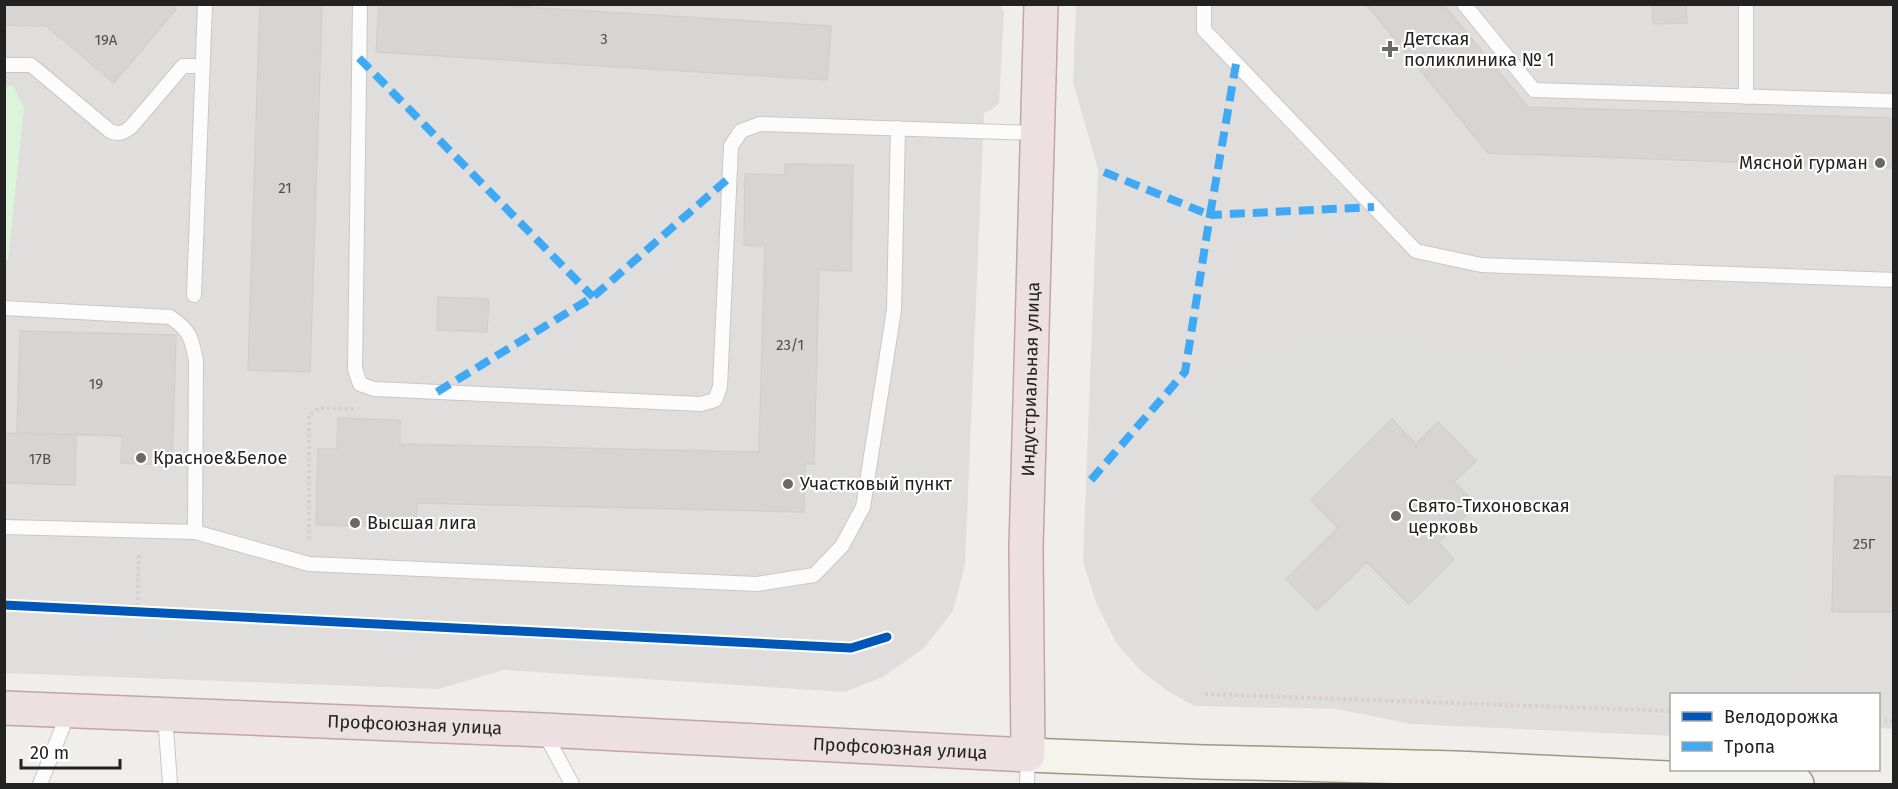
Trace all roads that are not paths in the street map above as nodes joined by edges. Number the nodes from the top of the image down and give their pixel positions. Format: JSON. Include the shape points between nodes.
{"nodes":[{"id":1,"x":205,"y":4,"type":"edge"},
{"id":2,"x":360,"y":4,"type":"edge"},
{"id":3,"x":1041,"y":4,"type":"edge"},
{"id":4,"x":1204,"y":4,"type":"edge"},
{"id":5,"x":1464,"y":4,"type":"edge"},
{"id":6,"x":1746,"y":4,"type":"edge"},
{"id":7,"x":4,"y":64,"type":"edge"},
{"id":8,"x":203,"y":66,"type":"junction"},
{"id":9,"x":1746,"y":97,"type":"junction"},
{"id":10,"x":1893,"y":101,"type":"edge"},
{"id":11,"x":898,"y":128,"type":"junction"},
{"id":12,"x":1037,"y":133,"type":"junction"},
{"id":13,"x":1893,"y":280,"type":"edge"},
{"id":14,"x":194,"y":296,"type":"dead end"},
{"id":15,"x":4,"y":308,"type":"edge"},
{"id":16,"x":4,"y":527,"type":"edge"},
{"id":17,"x":195,"y":532,"type":"junction"},
{"id":18,"x":4,"y":708,"type":"edge"},
{"id":19,"x":69,"y":711,"type":"junction"},
{"id":20,"x":165,"y":715,"type":"junction"},
{"id":21,"x":543,"y":730,"type":"junction"},
{"id":22,"x":1027,"y":770,"type":"edge"},
{"id":23,"x":40,"y":784,"type":"edge"},
{"id":24,"x":170,"y":784,"type":"edge"},
{"id":25,"x":572,"y":784,"type":"edge"},
{"id":26,"x":1797,"y":784,"type":"edge"}],
"edges":[{"from":1,"to":8,"type":"lane"},
{"from":2,"to":11,"type":"lane","via":[[355,369],[360,384],[374,389],[701,404],[715,400],[720,387],[731,146],[741,131],[760,124]]},
{"from":3,"to":12,"type":"highway","name":"Индустриальная улица"},
{"from":4,"to":13,"type":"lane","via":[[1204,30],[1416,250],[1481,264]]},
{"from":5,"to":9,"type":"lane","via":[[1534,90]]},
{"from":6,"to":9,"type":"lane"},
{"from":7,"to":8,"type":"lane","via":[[31,65],[116,134],[131,128],[183,66]]},
{"from":8,"to":14,"type":"lane"},
{"from":9,"to":10,"type":"lane"},
{"from":11,"to":12,"type":"lane"},
{"from":11,"to":17,"type":"lane","via":[[894,310],[863,507],[842,546],[814,575],[757,584],[309,564]]},
{"from":12,"to":22,"type":"highway","name":"Индустриальная улица","via":[[1026,548]]},
{"from":15,"to":17,"type":"lane","via":[[170,317],[185,327],[196,361]]},
{"from":16,"to":17,"type":"lane"},
{"from":18,"to":19,"type":"highway","name":"Профсоюзная улица"},
{"from":19,"to":20,"type":"highway","name":"Профсоюзная улица"},
{"from":19,"to":23,"type":"lane"},
{"from":20,"to":21,"type":"highway","name":"Профсоюзная улица"},
{"from":20,"to":24,"type":"lane"},
{"from":21,"to":22,"type":"highway","name":"Профсоюзная улица"},
{"from":21,"to":25,"type":"lane"},
{"from":22,"to":26,"type":"main road","name":"Профсоюзная улица","via":[[1204,762],[1456,768]]}]}
